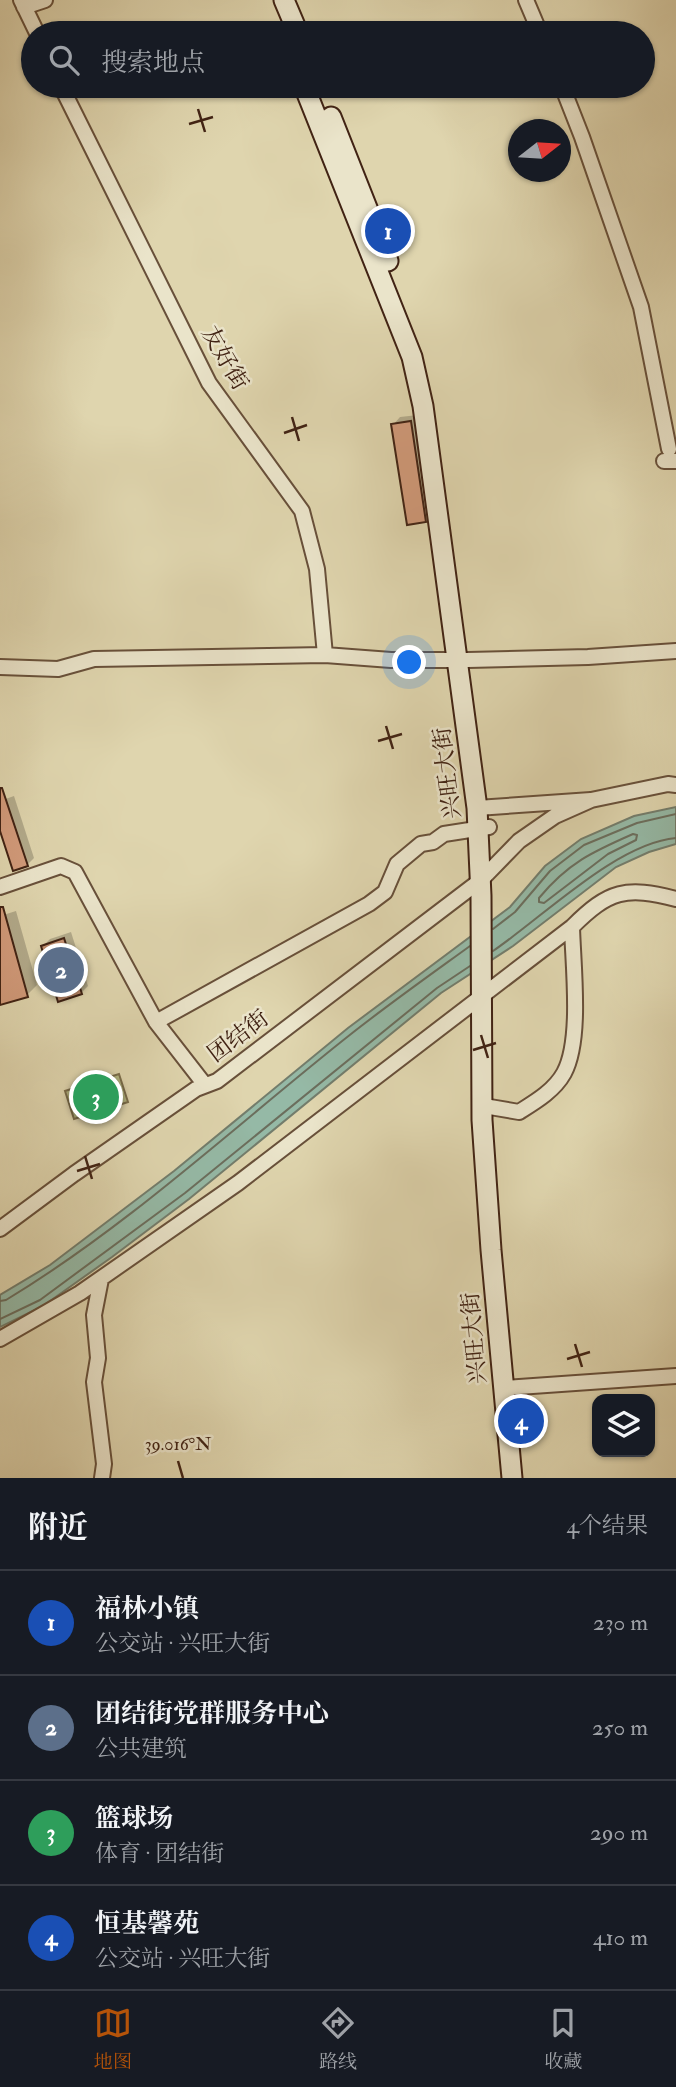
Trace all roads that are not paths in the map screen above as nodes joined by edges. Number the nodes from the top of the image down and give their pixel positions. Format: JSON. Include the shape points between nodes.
{"nodes":[{"id":1,"x":45,"y":0,"type":"edge"},
{"id":2,"x":270,"y":0,"type":"edge"},
{"id":3,"x":284,"y":0,"type":"edge"},
{"id":4,"x":526,"y":0,"type":"edge"},
{"id":5,"x":23,"y":4,"type":"edge"},
{"id":6,"x":31,"y":21,"type":"edge"},
{"id":7,"x":279,"y":21,"type":"edge"},
{"id":8,"x":293,"y":21,"type":"edge"},
{"id":9,"x":535,"y":21,"type":"edge"},
{"id":10,"x":67,"y":98,"type":"edge"},
{"id":11,"x":309,"y":98,"type":"edge"},
{"id":12,"x":324,"y":98,"type":"edge"},
{"id":13,"x":567,"y":98,"type":"edge"},
{"id":14,"x":670,"y":457,"type":"edge"},
{"id":15,"x":676,"y":651,"type":"edge"},
{"id":16,"x":325,"y":655,"type":"junction"},
{"id":17,"x":463,"y":659,"type":"junction"},
{"id":18,"x":0,"y":667,"type":"edge"},
{"id":19,"x":676,"y":785,"type":"edge"},
{"id":20,"x":591,"y":800,"type":"junction"},
{"id":21,"x":482,"y":808,"type":"junction"},
{"id":22,"x":484,"y":828,"type":"junction"},
{"id":23,"x":488,"y":880,"type":"junction"},
{"id":24,"x":0,"y":887,"type":"edge"},
{"id":25,"x":676,"y":900,"type":"edge"},
{"id":26,"x":572,"y":927,"type":"junction"},
{"id":27,"x":488,"y":982,"type":"junction"},
{"id":28,"x":156,"y":1022,"type":"junction"},
{"id":29,"x":205,"y":1085,"type":"junction"},
{"id":30,"x":489,"y":1107,"type":"junction"},
{"id":31,"x":0,"y":1229,"type":"edge"},
{"id":32,"x":101,"y":1279,"type":"junction"},
{"id":33,"x":0,"y":1339,"type":"edge"},
{"id":34,"x":676,"y":1376,"type":"edge"},
{"id":35,"x":506,"y":1387,"type":"junction"},
{"id":36,"x":102,"y":1478,"type":"edge"},
{"id":37,"x":512,"y":1478,"type":"edge"},
{"id":38,"x":518,"y":1478,"type":"edge"}],
"edges":[{"from":1,"to":5,"type":"street"},
{"from":2,"to":7,"type":"street"},
{"from":3,"to":8,"type":"street"},
{"from":4,"to":9,"type":"street"},
{"from":5,"to":6,"type":"street"},
{"from":10,"to":16,"type":"street","name":"友好街","via":[[209,383],[302,511],[317,569]]},
{"from":11,"to":17,"type":"street","name":"兴旺大街","via":[[419,382]]},
{"from":12,"to":17,"type":"street","name":"兴旺大街","via":[[430,380]]},
{"from":13,"to":14,"type":"street","via":[[641,307]]},
{"from":15,"to":17,"type":"street"},
{"from":16,"to":17,"type":"street"},
{"from":16,"to":18,"type":"street","via":[[94,659],[58,669]]},
{"from":17,"to":21,"type":"street","name":"兴旺大街"},
{"from":19,"to":20,"type":"street"},
{"from":20,"to":21,"type":"street"},
{"from":20,"to":23,"type":"street","name":"团结街","via":[[555,816],[519,841]]},
{"from":21,"to":22,"type":"street","name":"兴旺大街"},
{"from":22,"to":23,"type":"street","name":"兴旺大街"},
{"from":22,"to":28,"type":"street","via":[[444,834],[421,844],[397,864],[384,891],[369,904]]},
{"from":23,"to":27,"type":"street","name":"兴旺大街"},
{"from":23,"to":29,"type":"street","name":"团结街","via":[[217,1081]]},
{"from":24,"to":28,"type":"street","via":[[61,866],[75,872]]},
{"from":25,"to":26,"type":"street","via":[[644,892],[620,893],[592,907]]},
{"from":26,"to":27,"type":"street"},
{"from":26,"to":30,"type":"street","via":[[575,1032],[564,1073],[545,1096],[519,1112]]},
{"from":27,"to":30,"type":"street","name":"兴旺大街"},
{"from":27,"to":32,"type":"street","via":[[282,1150]]},
{"from":27,"to":35,"type":"street","name":"兴旺大街","via":[[482,1120]]},
{"from":28,"to":29,"type":"street"},
{"from":29,"to":31,"type":"street","name":"团结街"},
{"from":30,"to":35,"type":"street","name":"兴旺大街"},
{"from":32,"to":33,"type":"street"},
{"from":32,"to":36,"type":"street","via":[[94,1315],[98,1358],[94,1382]]},
{"from":34,"to":35,"type":"street"},
{"from":35,"to":37,"type":"street","name":"兴旺大街"},
{"from":35,"to":38,"type":"street","name":"兴旺大街"}]}
